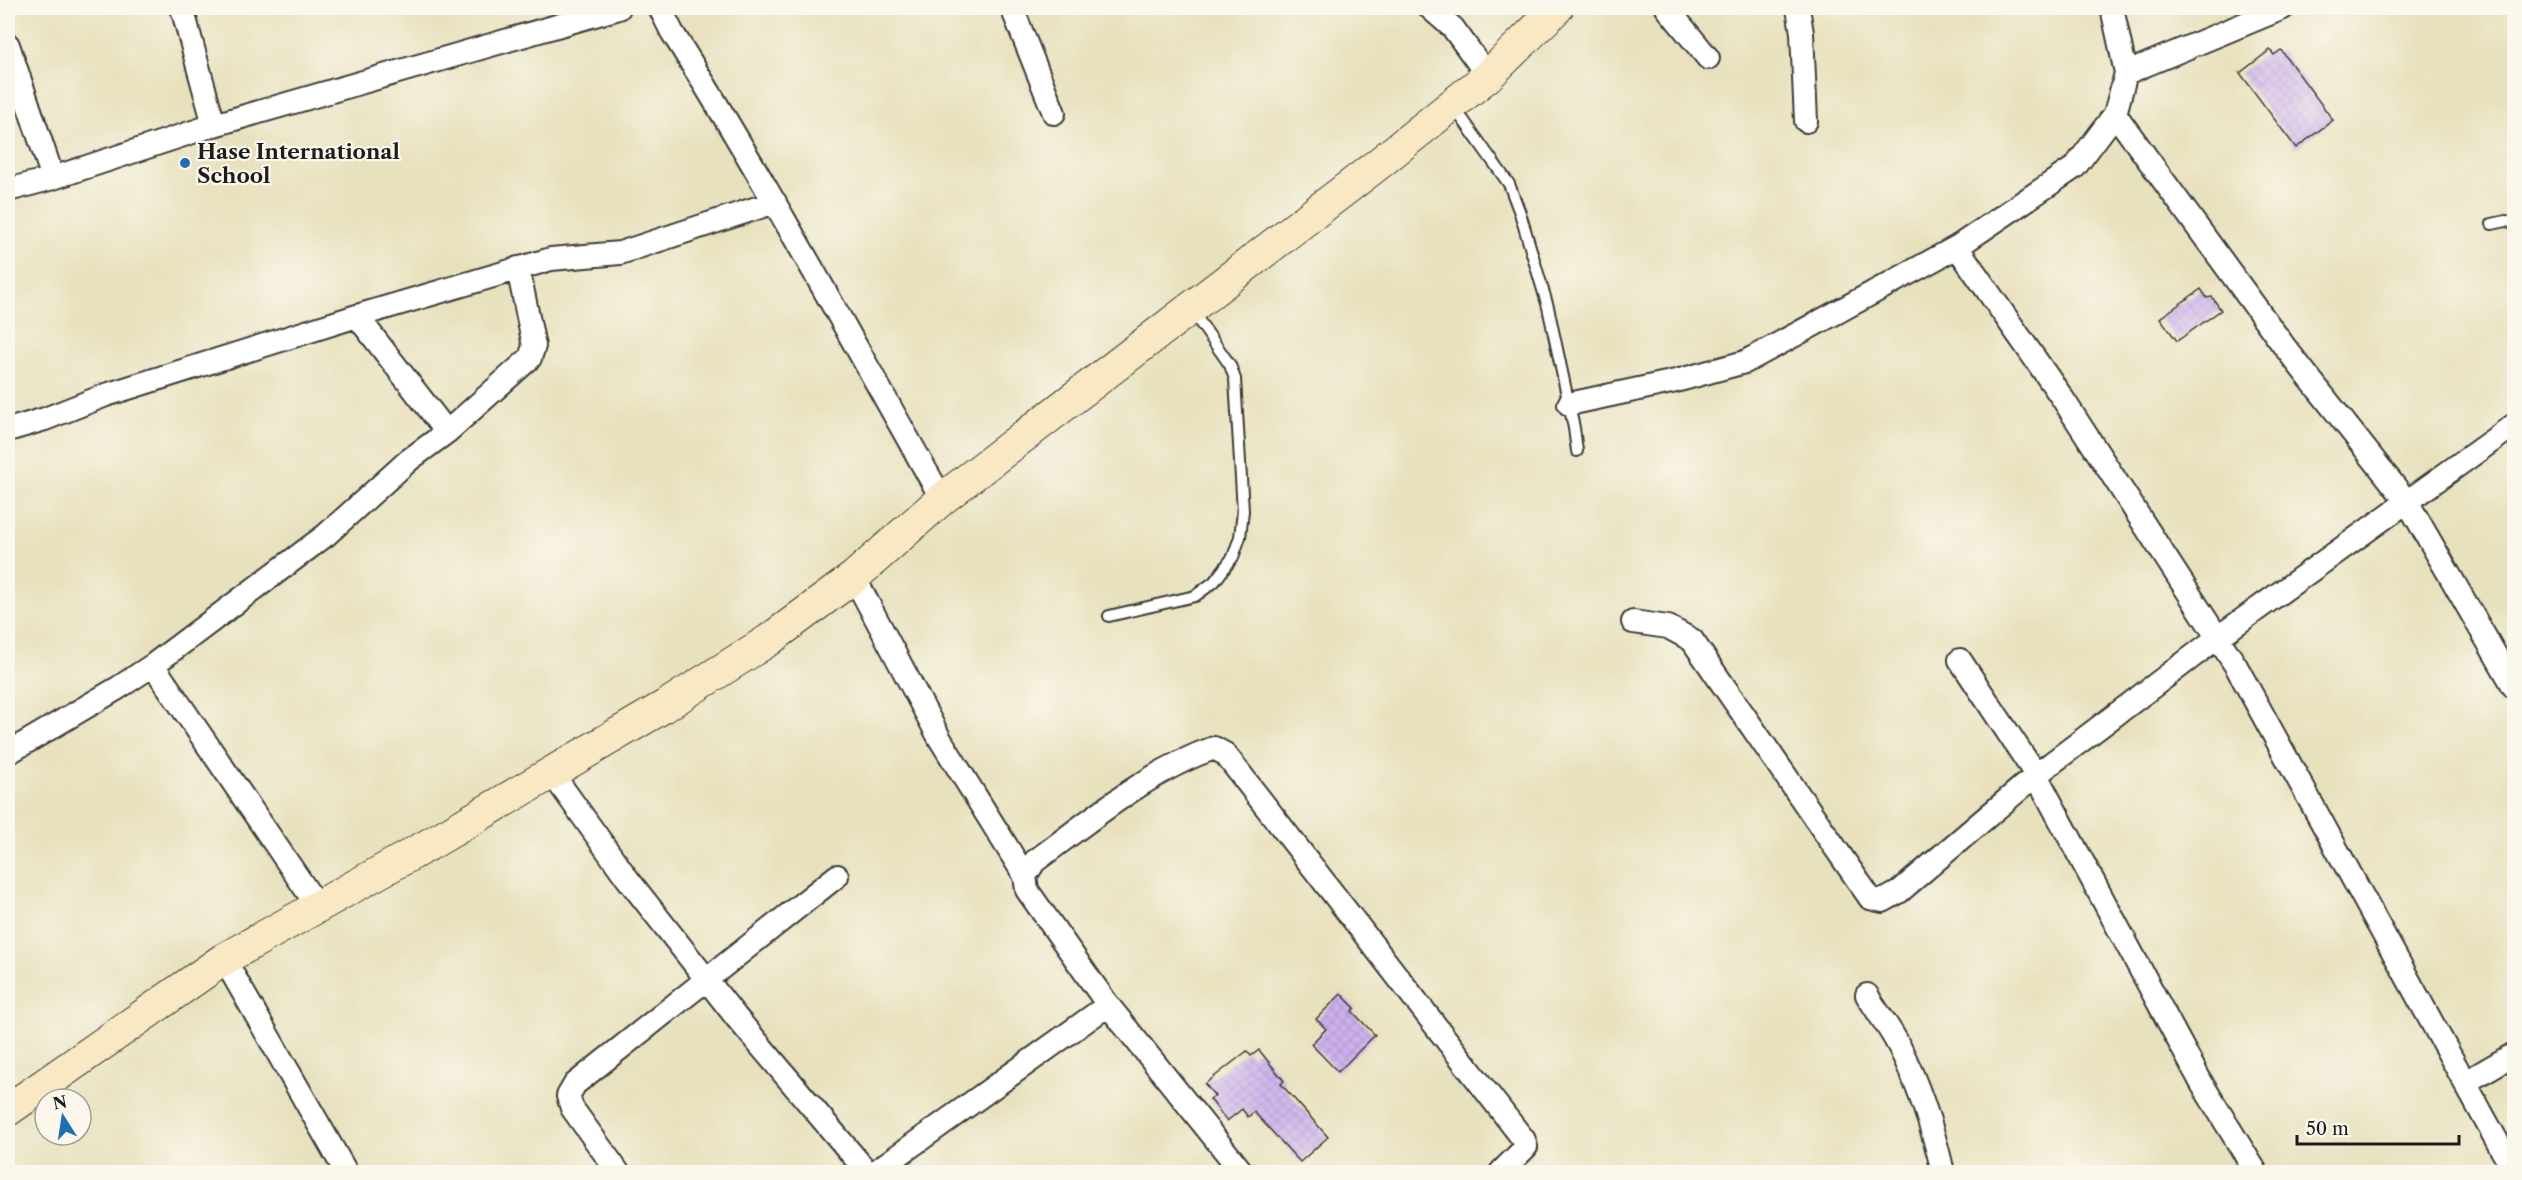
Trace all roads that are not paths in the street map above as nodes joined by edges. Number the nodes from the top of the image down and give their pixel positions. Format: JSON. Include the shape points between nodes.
{"nodes":[{"id":1,"x":182,"y":8,"type":"edge"},
{"id":2,"x":619,"y":8,"type":"edge"},
{"id":3,"x":660,"y":8,"type":"edge"},
{"id":4,"x":1012,"y":8,"type":"edge"},
{"id":5,"x":1430,"y":8,"type":"edge"},
{"id":6,"x":1557,"y":8,"type":"edge"},
{"id":7,"x":1666,"y":8,"type":"edge"},
{"id":8,"x":1798,"y":8,"type":"edge"},
{"id":9,"x":2112,"y":8,"type":"edge"},
{"id":10,"x":2283,"y":8,"type":"edge"},
{"id":11,"x":8,"y":45,"type":"edge"},
{"id":12,"x":1708,"y":58,"type":"dead end"},
{"id":13,"x":2126,"y":73,"type":"junction"},
{"id":14,"x":1488,"y":76,"type":"junction"},
{"id":15,"x":1452,"y":104,"type":"junction"},
{"id":16,"x":1053,"y":113,"type":"dead end"},
{"id":17,"x":2115,"y":114,"type":"junction"},
{"id":18,"x":1806,"y":121,"type":"dead end"},
{"id":19,"x":214,"y":125,"type":"junction"},
{"id":20,"x":53,"y":178,"type":"junction"},
{"id":21,"x":8,"y":190,"type":"edge"},
{"id":22,"x":775,"y":202,"type":"junction"},
{"id":23,"x":2514,"y":223,"type":"edge"},
{"id":24,"x":2492,"y":224,"type":"dead end"},
{"id":25,"x":1957,"y":247,"type":"junction"},
{"id":26,"x":518,"y":268,"type":"junction"},
{"id":27,"x":1190,"y":308,"type":"junction"},
{"id":28,"x":357,"y":316,"type":"junction"},
{"id":29,"x":1569,"y":404,"type":"junction"},
{"id":30,"x":2514,"y":425,"type":"edge"},
{"id":31,"x":8,"y":430,"type":"edge"},
{"id":32,"x":447,"y":432,"type":"junction"},
{"id":33,"x":1577,"y":451,"type":"dead end"},
{"id":34,"x":942,"y":499,"type":"junction"},
{"id":35,"x":2408,"y":503,"type":"junction"},
{"id":36,"x":854,"y":577,"type":"junction"},
{"id":37,"x":1109,"y":616,"type":"dead end"},
{"id":38,"x":1633,"y":622,"type":"dead end"},
{"id":39,"x":2217,"y":638,"type":"junction"},
{"id":40,"x":1960,"y":660,"type":"dead end"},
{"id":41,"x":153,"y":665,"type":"junction"},
{"id":42,"x":2514,"y":687,"type":"edge"},
{"id":43,"x":8,"y":753,"type":"edge"},
{"id":44,"x":552,"y":772,"type":"junction"},
{"id":45,"x":2036,"y":775,"type":"junction"},
{"id":46,"x":837,"y":876,"type":"dead end"},
{"id":47,"x":1025,"y":876,"type":"junction"},
{"id":48,"x":318,"y":907,"type":"junction"},
{"id":49,"x":224,"y":959,"type":"junction"},
{"id":50,"x":707,"y":981,"type":"junction"},
{"id":51,"x":1866,"y":995,"type":"dead end"},
{"id":52,"x":1108,"y":1005,"type":"junction"},
{"id":53,"x":2514,"y":1054,"type":"edge"},
{"id":54,"x":2466,"y":1082,"type":"junction"},
{"id":55,"x":8,"y":1110,"type":"edge"},
{"id":56,"x":886,"y":1169,"type":"edge"},
{"id":57,"x":346,"y":1173,"type":"edge"},
{"id":58,"x":618,"y":1173,"type":"edge"},
{"id":59,"x":867,"y":1173,"type":"edge"},
{"id":60,"x":1242,"y":1173,"type":"edge"},
{"id":61,"x":1501,"y":1173,"type":"edge"},
{"id":62,"x":1944,"y":1173,"type":"edge"},
{"id":63,"x":2256,"y":1173,"type":"edge"},
{"id":64,"x":2514,"y":1173,"type":"edge"}],
"edges":[{"from":1,"to":19,"type":"street"},
{"from":2,"to":19,"type":"street"},
{"from":3,"to":22,"type":"street"},
{"from":4,"to":16,"type":"street"},
{"from":5,"to":14,"type":"street","via":[[1453,28]]},
{"from":6,"to":14,"type":"street"},
{"from":7,"to":12,"type":"street"},
{"from":8,"to":18,"type":"street"},
{"from":9,"to":13,"type":"street"},
{"from":10,"to":13,"type":"street"},
{"from":11,"to":20,"type":"street"},
{"from":13,"to":17,"type":"street"},
{"from":14,"to":15,"type":"street"},
{"from":15,"to":27,"type":"street"},
{"from":15,"to":29,"type":"lane","via":[[1513,194],[1548,307]]},
{"from":17,"to":25,"type":"street","via":[[2075,168]]},
{"from":17,"to":35,"type":"street","via":[[2284,346]]},
{"from":19,"to":20,"type":"street"},
{"from":20,"to":21,"type":"street"},
{"from":22,"to":26,"type":"street","via":[[620,254],[573,256]]},
{"from":22,"to":34,"type":"street"},
{"from":23,"to":24,"type":"lane"},
{"from":25,"to":29,"type":"street","via":[[1745,362]]},
{"from":25,"to":39,"type":"street","via":[[2061,396]]},
{"from":26,"to":28,"type":"street"},
{"from":26,"to":32,"type":"street","via":[[534,346],[531,358]]},
{"from":27,"to":34,"type":"street"},
{"from":27,"to":37,"type":"lane","via":[[1230,365],[1235,379],[1243,512],[1240,537],[1233,557],[1214,582],[1195,596]]},
{"from":28,"to":31,"type":"street"},
{"from":28,"to":32,"type":"street"},
{"from":29,"to":33,"type":"lane"},
{"from":30,"to":35,"type":"street"},
{"from":32,"to":41,"type":"street","via":[[409,460],[326,535]]},
{"from":34,"to":36,"type":"street"},
{"from":35,"to":39,"type":"street"},
{"from":35,"to":42,"type":"street"},
{"from":36,"to":44,"type":"street","via":[[769,640]]},
{"from":36,"to":47,"type":"street","via":[[940,739]]},
{"from":38,"to":45,"type":"street","via":[[1668,627],[1692,640],[1870,898],[1883,901],[1899,892]]},
{"from":39,"to":45,"type":"street"},
{"from":39,"to":54,"type":"street"},
{"from":40,"to":45,"type":"street"},
{"from":41,"to":43,"type":"street"},
{"from":41,"to":48,"type":"street"},
{"from":44,"to":48,"type":"street"},
{"from":44,"to":50,"type":"street"},
{"from":45,"to":63,"type":"street","via":[[2202,1084]]},
{"from":46,"to":50,"type":"street"},
{"from":47,"to":52,"type":"street","via":[[1027,890]]},
{"from":47,"to":61,"type":"street","via":[[1035,861],[1131,790],[1200,753],[1214,748],[1225,754],[1524,1140],[1523,1152]]},
{"from":48,"to":49,"type":"street"},
{"from":49,"to":55,"type":"street"},
{"from":49,"to":57,"type":"street"},
{"from":50,"to":58,"type":"street","via":[[575,1084],[568,1096],[572,1108]]},
{"from":50,"to":59,"type":"street"},
{"from":51,"to":62,"type":"street","via":[[1898,1044],[1915,1082]]},
{"from":52,"to":56,"type":"street"},
{"from":52,"to":60,"type":"street"},
{"from":53,"to":54,"type":"street"},
{"from":54,"to":64,"type":"street"}]}
